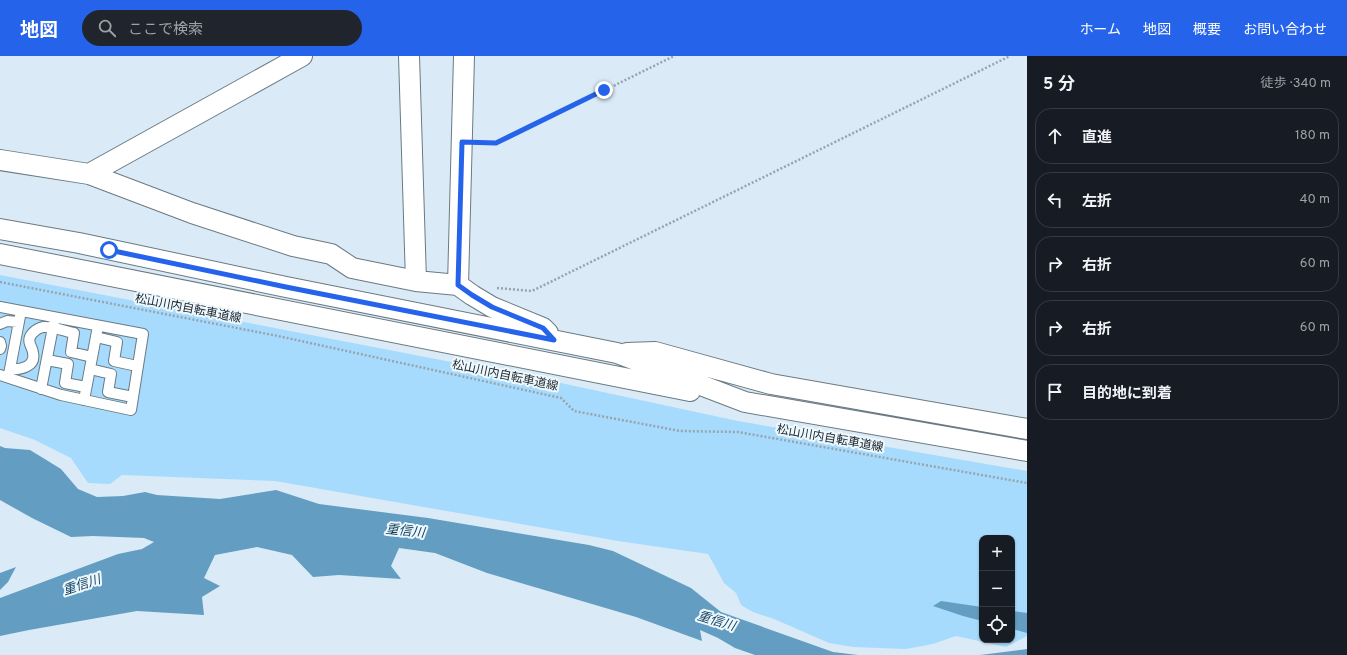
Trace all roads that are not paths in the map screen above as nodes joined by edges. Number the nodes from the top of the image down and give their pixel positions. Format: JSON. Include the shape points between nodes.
{"nodes":[{"id":1,"x":302,"y":56,"type":"edge"},
{"id":2,"x":409,"y":56,"type":"edge"},
{"id":3,"x":464,"y":56,"type":"edge"},
{"id":4,"x":0,"y":160,"type":"edge"},
{"id":5,"x":89,"y":174,"type":"junction"},
{"id":6,"x":0,"y":229,"type":"edge"},
{"id":7,"x":0,"y":254,"type":"edge"},
{"id":8,"x":416,"y":281,"type":"junction"},
{"id":9,"x":458,"y":285,"type":"junction"},
{"id":10,"x":0,"y":307,"type":"edge"},
{"id":11,"x":21,"y":311,"type":"junction"},
{"id":12,"x":56,"y":317,"type":"junction"},
{"id":13,"x":18,"y":322,"type":"junction"},
{"id":14,"x":0,"y":324,"type":"edge"},
{"id":15,"x":98,"y":326,"type":"junction"},
{"id":16,"x":53,"y":328,"type":"junction"},
{"id":17,"x":96,"y":337,"type":"junction"},
{"id":18,"x":554,"y":340,"type":"junction"},
{"id":19,"x":0,"y":342,"type":"edge"},
{"id":20,"x":0,"y":349,"type":"edge"},
{"id":21,"x":617,"y":353,"type":"junction"},
{"id":22,"x":92,"y":357,"type":"junction"},
{"id":23,"x":47,"y":360,"type":"junction"},
{"id":24,"x":138,"y":366,"type":"junction"},
{"id":25,"x":90,"y":369,"type":"junction"},
{"id":26,"x":6,"y":374,"type":"edge"},
{"id":27,"x":86,"y":387,"type":"junction"},
{"id":28,"x":41,"y":389,"type":"junction"},
{"id":29,"x":133,"y":397,"type":"junction"},
{"id":30,"x":84,"y":400,"type":"junction"},
{"id":31,"x":745,"y":402,"type":"junction"},
{"id":32,"x":1027,"y":429,"type":"edge"},
{"id":33,"x":1027,"y":451,"type":"edge"}],
"edges":[{"from":1,"to":5,"type":"street"},
{"from":2,"to":8,"type":"street"},
{"from":3,"to":9,"type":"street"},
{"from":4,"to":5,"type":"street"},
{"from":5,"to":8,"type":"street","via":[[192,214],[293,246],[332,254],[352,268]]},
{"from":6,"to":18,"type":"street"},
{"from":7,"to":31,"type":"street"},
{"from":8,"to":9,"type":"street"},
{"from":9,"to":18,"type":"street","via":[[492,307],[543,328]]},
{"from":10,"to":11,"type":"lane"},
{"from":11,"to":12,"type":"lane"},
{"from":11,"to":13,"type":"lane"},
{"from":12,"to":15,"type":"lane"},
{"from":12,"to":16,"type":"lane"},
{"from":13,"to":14,"type":"lane","via":[[7,321]]},
{"from":13,"to":26,"type":"lane"},
{"from":15,"to":17,"type":"lane"},
{"from":15,"to":24,"type":"lane","via":[[143,334]]},
{"from":16,"to":22,"type":"lane","via":[[74,333],[70,352]]},
{"from":16,"to":23,"type":"lane"},
{"from":16,"to":26,"type":"lane","via":[[36,329],[29,343],[34,358],[32,362],[28,367]]},
{"from":17,"to":22,"type":"lane"},
{"from":17,"to":24,"type":"lane","via":[[117,342],[114,361]]},
{"from":18,"to":21,"type":"street"},
{"from":19,"to":20,"type":"lane"},
{"from":21,"to":31,"type":"street"},
{"from":21,"to":32,"type":"street","via":[[655,352],[771,384]]},
{"from":22,"to":25,"type":"lane"},
{"from":23,"to":27,"type":"lane","via":[[68,364],[65,383]]},
{"from":23,"to":28,"type":"lane"},
{"from":24,"to":29,"type":"lane"},
{"from":25,"to":27,"type":"lane"},
{"from":25,"to":29,"type":"lane","via":[[112,374],[108,392]]},
{"from":26,"to":28,"type":"lane"},
{"from":27,"to":30,"type":"lane"},
{"from":28,"to":30,"type":"lane"},
{"from":29,"to":30,"type":"lane","via":[[130,410]]},
{"from":31,"to":33,"type":"street"}]}
